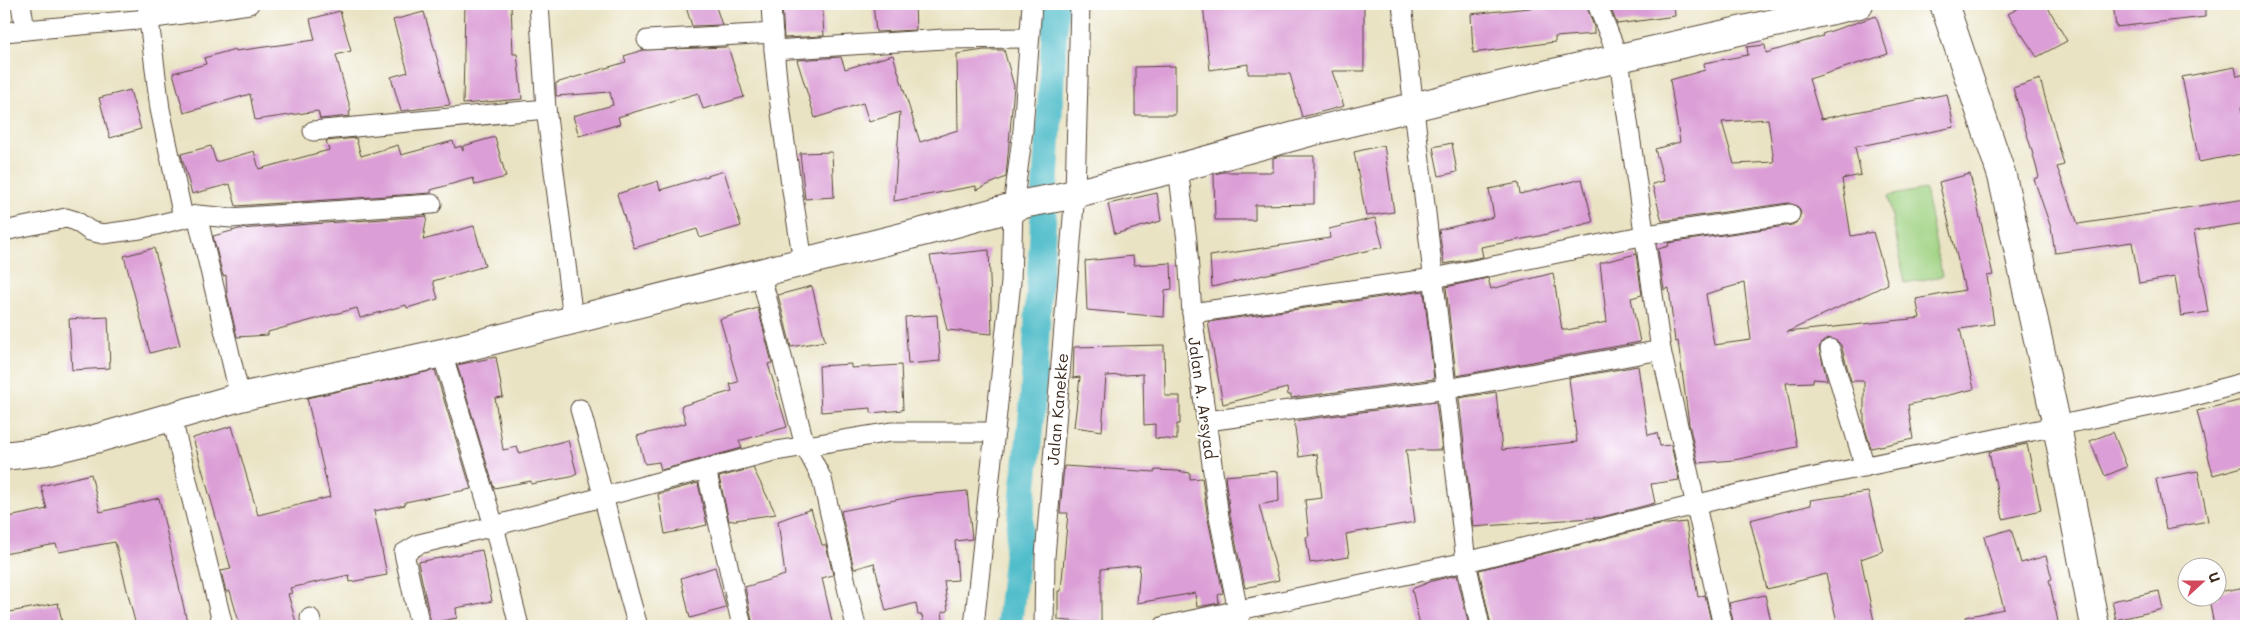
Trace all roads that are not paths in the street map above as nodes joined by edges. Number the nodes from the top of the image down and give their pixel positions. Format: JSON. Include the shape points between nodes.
{"nodes":[{"id":1,"x":21,"y":4,"type":"edge"},
{"id":2,"x":248,"y":4,"type":"edge"},
{"id":3,"x":539,"y":4,"type":"edge"},
{"id":4,"x":771,"y":4,"type":"edge"},
{"id":5,"x":1032,"y":4,"type":"edge"},
{"id":6,"x":1080,"y":4,"type":"edge"},
{"id":7,"x":1402,"y":4,"type":"edge"},
{"id":8,"x":1597,"y":4,"type":"edge"},
{"id":9,"x":1859,"y":4,"type":"edge"},
{"id":10,"x":1944,"y":4,"type":"edge"},
{"id":11,"x":147,"y":12,"type":"edge"},
{"id":12,"x":25,"y":30,"type":"junction"},
{"id":13,"x":4,"y":32,"type":"edge"},
{"id":14,"x":1028,"y":38,"type":"junction"},
{"id":15,"x":647,"y":40,"type":"dead end"},
{"id":16,"x":773,"y":41,"type":"junction"},
{"id":17,"x":1619,"y":59,"type":"junction"},
{"id":18,"x":1414,"y":108,"type":"junction"},
{"id":19,"x":546,"y":109,"type":"junction"},
{"id":20,"x":313,"y":131,"type":"dead end"},
{"id":21,"x":1178,"y":168,"type":"junction"},
{"id":22,"x":1068,"y":195,"type":"junction"},
{"id":23,"x":432,"y":204,"type":"dead end"},
{"id":24,"x":1020,"y":205,"type":"junction"},
{"id":25,"x":1790,"y":214,"type":"dead end"},
{"id":26,"x":190,"y":215,"type":"junction"},
{"id":27,"x":4,"y":231,"type":"edge"},
{"id":28,"x":1646,"y":235,"type":"junction"},
{"id":29,"x":803,"y":262,"type":"junction"},
{"id":30,"x":760,"y":272,"type":"junction"},
{"id":31,"x":1434,"y":278,"type":"junction"},
{"id":32,"x":1192,"y":313,"type":"junction"},
{"id":33,"x":573,"y":319,"type":"junction"},
{"id":34,"x":1830,"y":349,"type":"dead end"},
{"id":35,"x":1660,"y":350,"type":"junction"},
{"id":36,"x":442,"y":352,"type":"junction"},
{"id":37,"x":2246,"y":382,"type":"edge"},
{"id":38,"x":1447,"y":390,"type":"junction"},
{"id":39,"x":240,"y":397,"type":"junction"},
{"id":40,"x":580,"y":409,"type":"dead end"},
{"id":41,"x":171,"y":415,"type":"junction"},
{"id":42,"x":1207,"y":421,"type":"junction"},
{"id":43,"x":2057,"y":426,"type":"junction"},
{"id":44,"x":995,"y":432,"type":"junction"},
{"id":45,"x":804,"y":446,"type":"junction"},
{"id":46,"x":4,"y":456,"type":"edge"},
{"id":47,"x":1865,"y":467,"type":"junction"},
{"id":48,"x":706,"y":469,"type":"junction"},
{"id":49,"x":604,"y":496,"type":"junction"},
{"id":50,"x":1696,"y":505,"type":"junction"},
{"id":51,"x":494,"y":526,"type":"junction"},
{"id":52,"x":1466,"y":562,"type":"junction"},
{"id":53,"x":1239,"y":618,"type":"edge"},
{"id":54,"x":223,"y":626,"type":"edge"},
{"id":55,"x":420,"y":626,"type":"edge"},
{"id":56,"x":520,"y":626,"type":"edge"},
{"id":57,"x":638,"y":626,"type":"edge"},
{"id":58,"x":742,"y":626,"type":"edge"},
{"id":59,"x":856,"y":626,"type":"edge"},
{"id":60,"x":974,"y":626,"type":"edge"},
{"id":61,"x":1044,"y":626,"type":"edge"},
{"id":62,"x":1164,"y":626,"type":"edge"},
{"id":63,"x":1480,"y":626,"type":"edge"},
{"id":64,"x":1723,"y":626,"type":"edge"},
{"id":65,"x":2095,"y":626,"type":"edge"}],
"edges":[{"from":1,"to":12,"type":"street"},
{"from":2,"to":11,"type":"street"},
{"from":3,"to":19,"type":"street"},
{"from":4,"to":16,"type":"street"},
{"from":5,"to":14,"type":"street"},
{"from":6,"to":22,"type":"street","name":"Jalan Kanekke"},
{"from":7,"to":18,"type":"street"},
{"from":8,"to":17,"type":"street"},
{"from":9,"to":17,"type":"street"},
{"from":10,"to":43,"type":"street","via":[[2002,176]]},
{"from":11,"to":12,"type":"street"},
{"from":11,"to":26,"type":"street","via":[[160,109]]},
{"from":12,"to":13,"type":"street"},
{"from":14,"to":16,"type":"street"},
{"from":14,"to":24,"type":"street"},
{"from":15,"to":16,"type":"street"},
{"from":16,"to":29,"type":"street"},
{"from":17,"to":18,"type":"street"},
{"from":17,"to":28,"type":"street"},
{"from":18,"to":21,"type":"street"},
{"from":18,"to":31,"type":"street"},
{"from":19,"to":20,"type":"street"},
{"from":19,"to":33,"type":"street"},
{"from":21,"to":22,"type":"street"},
{"from":21,"to":32,"type":"street","name":"Jalan A. Arsyad"},
{"from":22,"to":24,"type":"street"},
{"from":22,"to":61,"type":"street","name":"Jalan Kanekke","via":[[1045,556]]},
{"from":23,"to":26,"type":"street","via":[[231,218]]},
{"from":24,"to":29,"type":"street"},
{"from":24,"to":44,"type":"street"},
{"from":25,"to":28,"type":"street"},
{"from":26,"to":27,"type":"street","via":[[140,229],[103,234],[66,218]]},
{"from":26,"to":39,"type":"street"},
{"from":28,"to":31,"type":"street"},
{"from":28,"to":35,"type":"street"},
{"from":29,"to":30,"type":"street"},
{"from":30,"to":33,"type":"street"},
{"from":30,"to":45,"type":"street"},
{"from":31,"to":32,"type":"street"},
{"from":31,"to":38,"type":"street"},
{"from":32,"to":42,"type":"street","name":"Jalan A. Arsyad"},
{"from":33,"to":36,"type":"street"},
{"from":34,"to":47,"type":"street"},
{"from":35,"to":38,"type":"street"},
{"from":35,"to":50,"type":"street"},
{"from":36,"to":39,"type":"street"},
{"from":36,"to":51,"type":"street"},
{"from":37,"to":43,"type":"street","via":[[2180,400]]},
{"from":38,"to":42,"type":"street"},
{"from":38,"to":52,"type":"street"},
{"from":39,"to":41,"type":"street"},
{"from":40,"to":49,"type":"street"},
{"from":41,"to":46,"type":"street","via":[[95,439],[46,451]]},
{"from":41,"to":54,"type":"street"},
{"from":42,"to":53,"type":"street","name":"Jalan A. Arsyad","via":[[1219,517]]},
{"from":43,"to":47,"type":"street"},
{"from":43,"to":65,"type":"street"},
{"from":44,"to":45,"type":"street","via":[[891,432]]},
{"from":44,"to":60,"type":"street"},
{"from":45,"to":48,"type":"street"},
{"from":45,"to":59,"type":"street","via":[[822,479]]},
{"from":47,"to":50,"type":"street"},
{"from":48,"to":49,"type":"street"},
{"from":48,"to":58,"type":"street"},
{"from":49,"to":51,"type":"street"},
{"from":49,"to":57,"type":"street"},
{"from":50,"to":52,"type":"street"},
{"from":50,"to":64,"type":"street"},
{"from":51,"to":55,"type":"street","via":[[418,544],[404,553]]},
{"from":51,"to":56,"type":"street"},
{"from":52,"to":53,"type":"street"},
{"from":52,"to":63,"type":"street"},
{"from":53,"to":62,"type":"street"}]}
